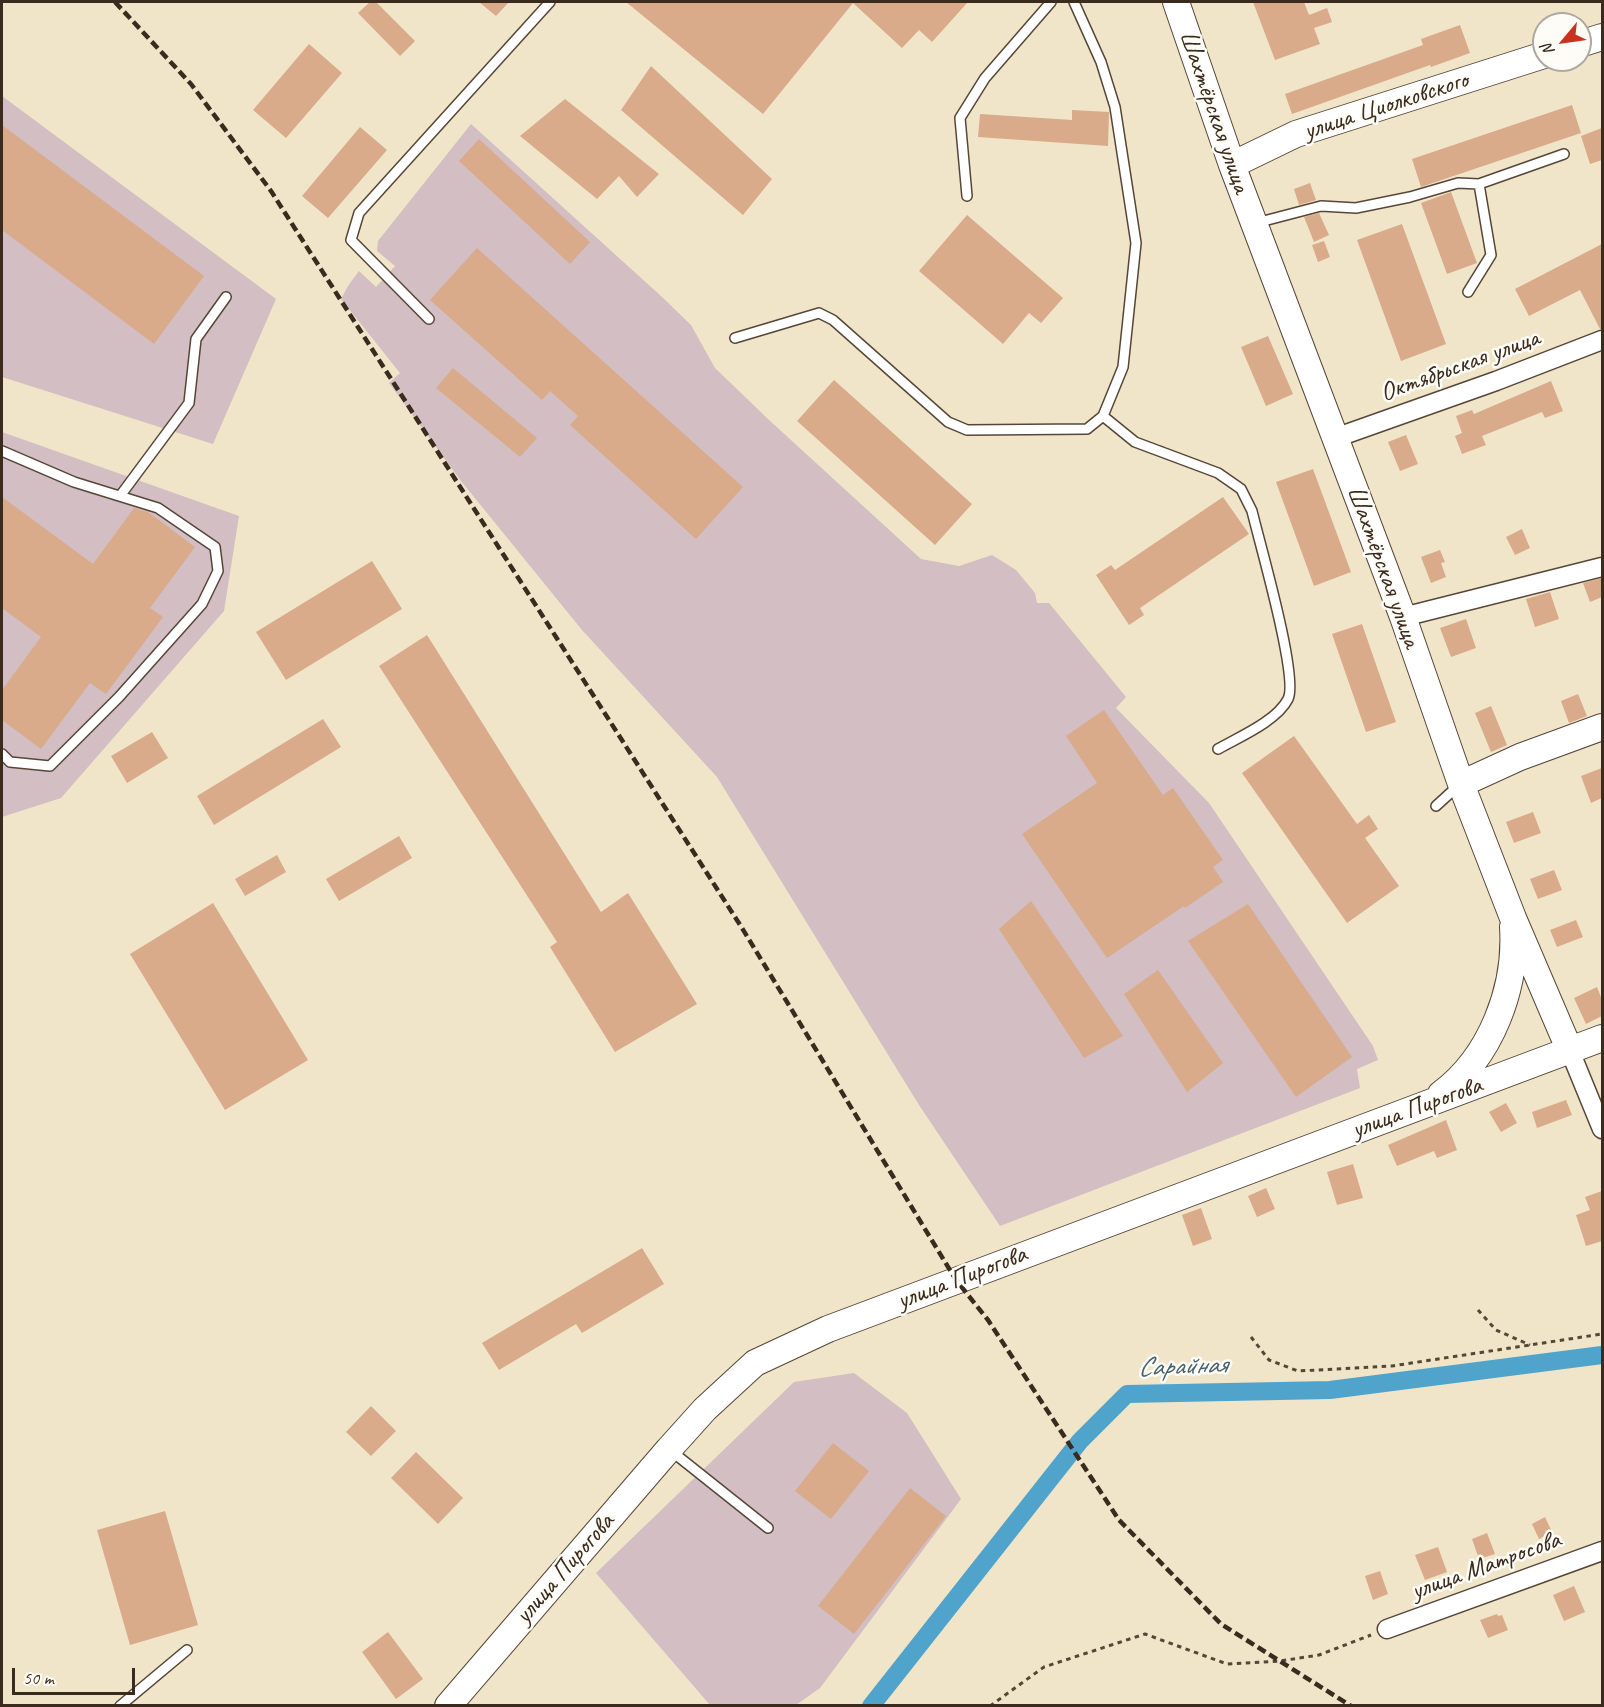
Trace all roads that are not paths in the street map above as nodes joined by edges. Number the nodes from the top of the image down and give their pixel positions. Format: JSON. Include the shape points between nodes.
{"nodes":[{"id":1,"x":550,"y":2,"type":"edge"},
{"id":2,"x":1051,"y":2,"type":"edge"},
{"id":3,"x":1074,"y":2,"type":"edge"},
{"id":4,"x":1176,"y":2,"type":"edge"},
{"id":5,"x":1532,"y":59,"type":"edge"},
{"id":6,"x":1564,"y":154,"type":"dead end"},
{"id":7,"x":1232,"y":165,"type":"junction"},
{"id":8,"x":1479,"y":184,"type":"junction"},
{"id":9,"x":968,"y":196,"type":"dead end"},
{"id":10,"x":1254,"y":224,"type":"junction"},
{"id":11,"x":1468,"y":292,"type":"dead end"},
{"id":12,"x":226,"y":297,"type":"dead end"},
{"id":13,"x":429,"y":319,"type":"dead end"},
{"id":14,"x":735,"y":338,"type":"dead end"},
{"id":15,"x":1602,"y":340,"type":"edge"},
{"id":16,"x":1103,"y":416,"type":"junction"},
{"id":17,"x":1335,"y":438,"type":"junction"},
{"id":18,"x":2,"y":451,"type":"edge"},
{"id":19,"x":120,"y":496,"type":"junction"},
{"id":20,"x":1602,"y":567,"type":"edge"},
{"id":21,"x":1402,"y":617,"type":"junction"},
{"id":22,"x":1602,"y":727,"type":"edge"},
{"id":23,"x":1218,"y":749,"type":"dead end"},
{"id":24,"x":2,"y":754,"type":"edge"},
{"id":25,"x":1461,"y":784,"type":"junction"},
{"id":26,"x":1436,"y":806,"type":"dead end"},
{"id":27,"x":1513,"y":918,"type":"junction"},
{"id":28,"x":1602,"y":1038,"type":"edge"},
{"id":29,"x":1570,"y":1051,"type":"junction"},
{"id":30,"x":1426,"y":1104,"type":"junction"},
{"id":31,"x":1602,"y":1129,"type":"edge"},
{"id":32,"x":669,"y":1449,"type":"junction"},
{"id":33,"x":768,"y":1528,"type":"dead end"},
{"id":34,"x":1602,"y":1551,"type":"edge"},
{"id":35,"x":1387,"y":1629,"type":"road end"},
{"id":36,"x":187,"y":1650,"type":"dead end"},
{"id":37,"x":120,"y":1706,"type":"edge"},
{"id":38,"x":447,"y":1706,"type":"edge"}],
"edges":[{"from":1,"to":13,"type":"lane","via":[[359,213],[351,240]]},
{"from":2,"to":9,"type":"lane","via":[[985,78],[960,118]]},
{"from":3,"to":16,"type":"lane","via":[[1101,62],[1115,107],[1136,243],[1123,367]]},
{"from":4,"to":7,"type":"main road","name":"Шахтёрская улица"},
{"from":5,"to":7,"type":"main road","name":"улица Циолковского","via":[[1296,134]]},
{"from":6,"to":8,"type":"lane"},
{"from":7,"to":10,"type":"main road","name":"Шахтёрская улица"},
{"from":8,"to":10,"type":"lane","via":[[1458,183],[1356,208],[1321,206]]},
{"from":8,"to":11,"type":"lane","via":[[1491,255]]},
{"from":10,"to":17,"type":"main road","name":"Шахтёрская улица"},
{"from":12,"to":19,"type":"lane","via":[[196,339],[189,403]]},
{"from":14,"to":16,"type":"lane","via":[[819,313],[833,320],[948,422],[967,430],[1087,429]]},
{"from":15,"to":17,"type":"street","name":"Октябрьская улица"},
{"from":16,"to":23,"type":"lane","via":[[1135,442],[1218,473],[1241,489],[1252,511],[1288,660],[1289,697],[1279,712]]},
{"from":17,"to":21,"type":"main road","name":"Шахтёрская улица"},
{"from":18,"to":19,"type":"lane","via":[[74,482]]},
{"from":19,"to":24,"type":"lane","via":[[158,508],[215,547],[218,571],[202,604],[119,697],[50,766],[10,762]]},
{"from":20,"to":21,"type":"street"},
{"from":21,"to":25,"type":"main road","name":"Шахтёрская улица"},
{"from":22,"to":25,"type":"main road"},
{"from":25,"to":26,"type":"lane"},
{"from":25,"to":27,"type":"main road","name":"Шахтёрская улица"},
{"from":27,"to":29,"type":"main road","name":"Шахтёрская улица"},
{"from":27,"to":30,"type":"main road","via":[[1509,981],[1489,1036],[1462,1075]]},
{"from":28,"to":29,"type":"main road","name":"улица Пирогова"},
{"from":29,"to":30,"type":"main road","name":"улица Пирогова"},
{"from":29,"to":31,"type":"street","name":"Шахтёрская улица"},
{"from":30,"to":32,"type":"main road","name":"улица Пирогова","via":[[828,1329],[755,1363]]},
{"from":32,"to":33,"type":"lane"},
{"from":32,"to":38,"type":"main road","name":"улица Пирогова"},
{"from":34,"to":35,"type":"street","name":"улица Матросова"},
{"from":36,"to":37,"type":"lane"}]}
